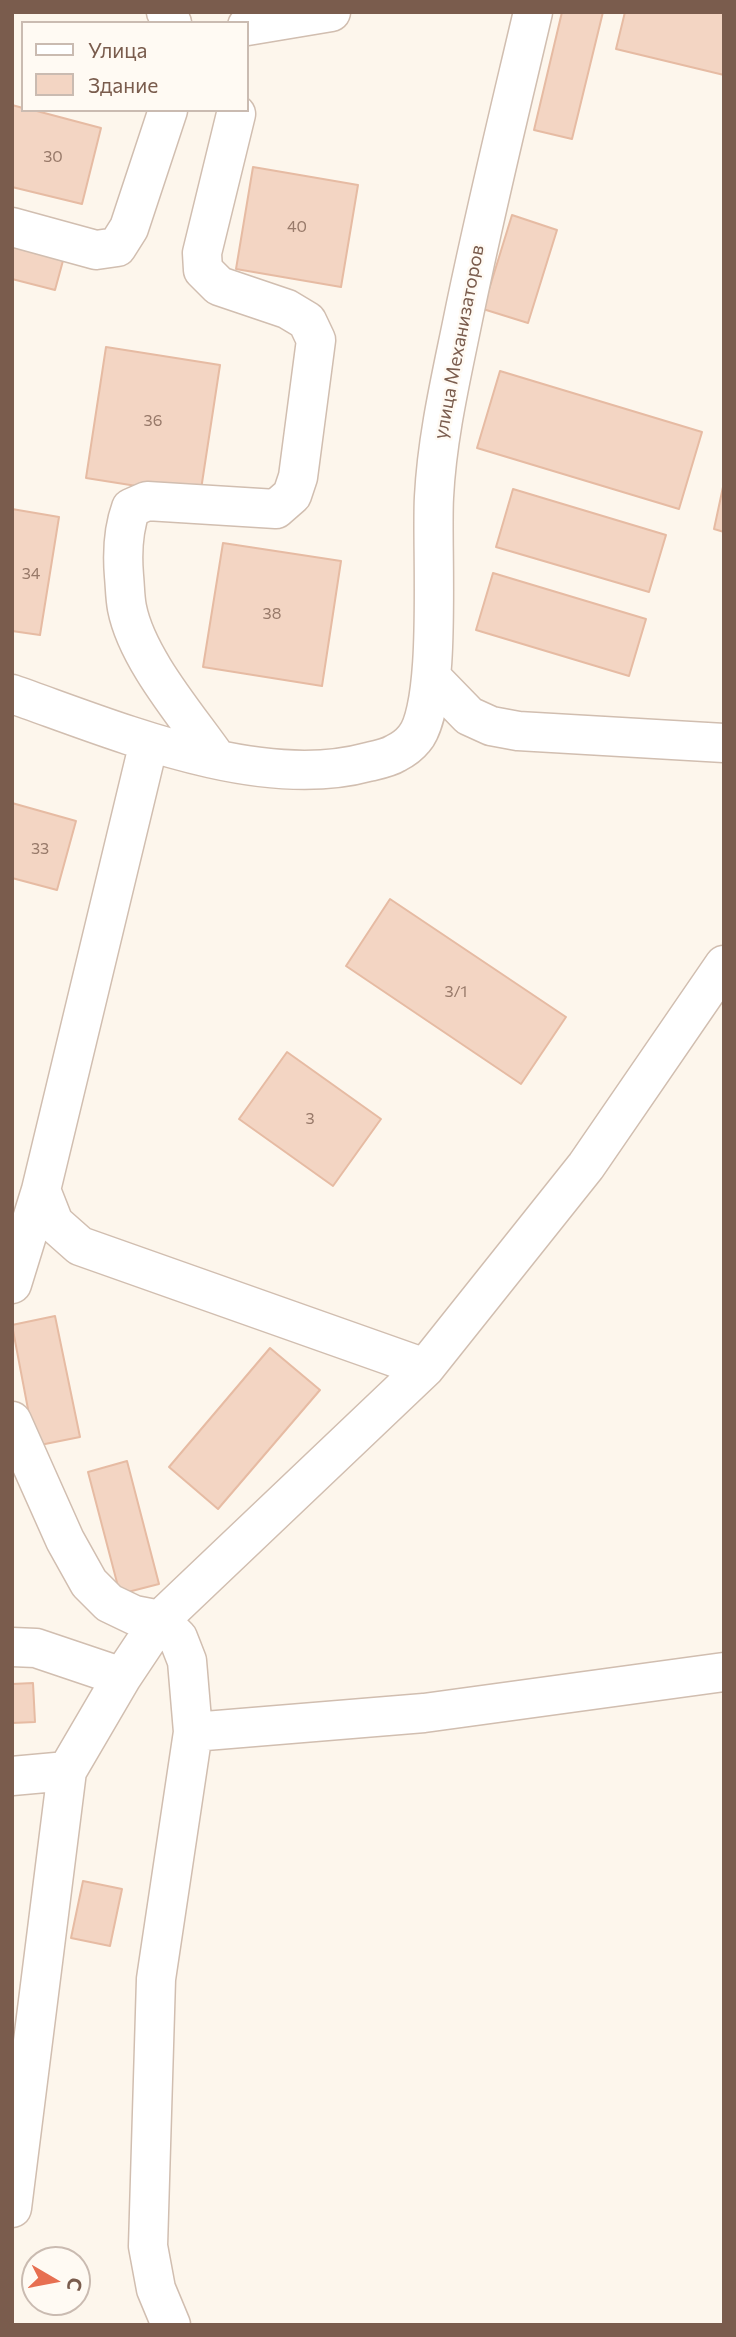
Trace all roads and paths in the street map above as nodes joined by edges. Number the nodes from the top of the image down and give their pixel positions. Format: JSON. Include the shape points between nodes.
{"nodes":[{"id":1,"x":331,"y":12,"type":"edge"},
{"id":2,"x":533,"y":12,"type":"edge"},
{"id":3,"x":248,"y":26,"type":"edge"},
{"id":4,"x":167,"y":112,"type":"edge"},
{"id":5,"x":236,"y":114,"type":"dead end"},
{"id":6,"x":12,"y":227,"type":"edge"},
{"id":7,"x":432,"y":678,"type":"junction"},
{"id":8,"x":12,"y":694,"type":"edge"},
{"id":9,"x":149,"y":742,"type":"junction"},
{"id":10,"x":713,"y":742,"type":"edge"},
{"id":11,"x":217,"y":759,"type":"junction"},
{"id":12,"x":724,"y":772,"type":"edge"},
{"id":13,"x":724,"y":965,"type":"edge"},
{"id":14,"x":41,"y":1190,"type":"junction"},
{"id":15,"x":12,"y":1284,"type":"edge"},
{"id":16,"x":425,"y":1367,"type":"junction"},
{"id":17,"x":12,"y":1421,"type":"edge"},
{"id":18,"x":160,"y":1620,"type":"junction"},
{"id":19,"x":12,"y":1647,"type":"edge"},
{"id":20,"x":724,"y":1672,"type":"edge"},
{"id":21,"x":121,"y":1677,"type":"junction"},
{"id":22,"x":193,"y":1732,"type":"junction"},
{"id":23,"x":67,"y":1771,"type":"junction"},
{"id":24,"x":12,"y":1776,"type":"edge"},
{"id":25,"x":12,"y":2208,"type":"edge"},
{"id":26,"x":171,"y":2325,"type":"edge"}],
"edges":[{"from":1,"to":3,"type":"street"},
{"from":2,"to":7,"type":"street","name":"улица Механизаторов","via":[[484,219],[439,442]]},
{"from":4,"to":6,"type":"street","via":[[129,228],[117,247],[96,250]]},
{"from":5,"to":11,"type":"street","via":[[202,253],[203,270],[219,286],[287,309],[307,321],[316,340],[298,477],[292,495],[276,509],[139,504],[131,508],[126,522],[122,553],[127,608],[138,641]]},
{"from":7,"to":10,"type":"street","via":[[469,716],[491,726],[518,732]]},
{"from":7,"to":11,"type":"street","name":"улица Механизаторов","via":[[415,738],[393,755],[321,770]]},
{"from":8,"to":9,"type":"street","name":"улица Механизаторов"},
{"from":9,"to":11,"type":"street","name":"улица Механизаторов"},
{"from":9,"to":14,"type":"street"},
{"from":10,"to":12,"type":"street"},
{"from":13,"to":16,"type":"street","via":[[586,1166]]},
{"from":14,"to":15,"type":"street"},
{"from":14,"to":16,"type":"street","via":[[54,1223],[80,1245]]},
{"from":16,"to":18,"type":"street"},
{"from":17,"to":18,"type":"street","via":[[89,1583],[109,1603]]},
{"from":18,"to":21,"type":"street"},
{"from":18,"to":22,"type":"street","via":[[178,1638],[187,1661]]},
{"from":19,"to":21,"type":"street","via":[[36,1648]]},
{"from":20,"to":22,"type":"street","via":[[424,1713]]},
{"from":21,"to":23,"type":"street"},
{"from":22,"to":26,"type":"street","via":[[156,1979],[148,2246],[156,2290]]},
{"from":23,"to":24,"type":"street"},
{"from":23,"to":25,"type":"street"}]}
